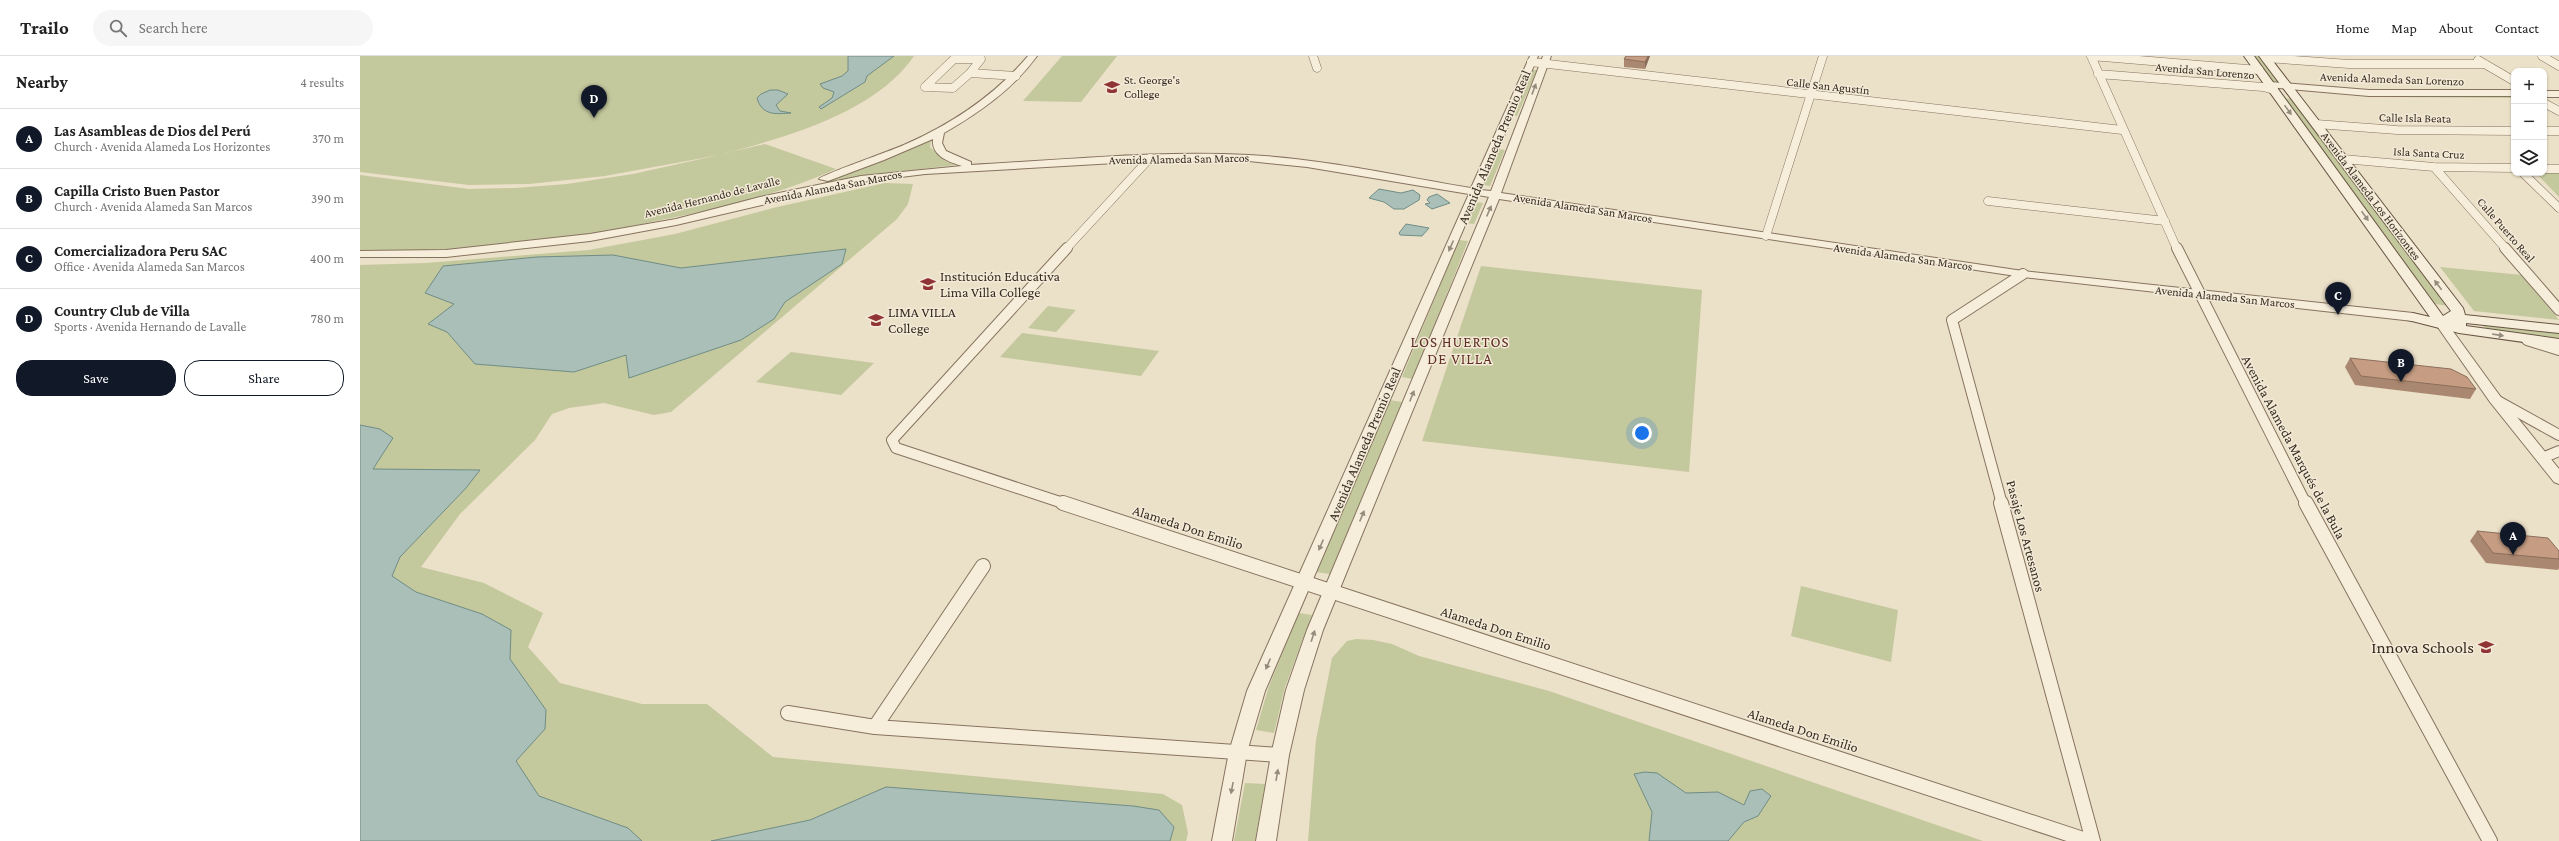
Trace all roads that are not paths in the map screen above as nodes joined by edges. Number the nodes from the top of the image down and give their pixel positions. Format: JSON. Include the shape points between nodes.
{"nodes":[{"id":1,"x":1033,"y":56,"type":"edge"},
{"id":2,"x":1313,"y":56,"type":"edge"},
{"id":3,"x":1823,"y":56,"type":"edge"},
{"id":4,"x":2091,"y":56,"type":"edge"},
{"id":5,"x":2249,"y":56,"type":"edge"},
{"id":6,"x":2342,"y":56,"type":"edge"},
{"id":7,"x":2472,"y":56,"type":"edge"},
{"id":8,"x":2542,"y":56,"type":"edge"},
{"id":9,"x":2265,"y":57,"type":"edge"},
{"id":10,"x":1539,"y":59,"type":"edge"},
{"id":11,"x":2349,"y":64,"type":"junction"},
{"id":12,"x":2485,"y":64,"type":"junction"},
{"id":13,"x":2558,"y":65,"type":"edge"},
{"id":14,"x":1317,"y":68,"type":"dead end"},
{"id":15,"x":2259,"y":70,"type":"junction"},
{"id":16,"x":2175,"y":72,"type":"junction"},
{"id":17,"x":970,"y":73,"type":"junction"},
{"id":18,"x":2098,"y":74,"type":"junction"},
{"id":19,"x":1016,"y":76,"type":"junction"},
{"id":20,"x":2511,"y":79,"type":"edge"},
{"id":21,"x":2269,"y":88,"type":"junction"},
{"id":22,"x":2290,"y":89,"type":"junction"},
{"id":23,"x":2511,"y":93,"type":"edge"},
{"id":24,"x":2547,"y":94,"type":"edge"},
{"id":25,"x":2559,"y":94,"type":"edge"},
{"id":26,"x":1812,"y":96,"type":"junction"},
{"id":27,"x":2511,"y":99,"type":"edge"},
{"id":28,"x":2547,"y":99,"type":"edge"},
{"id":29,"x":2559,"y":99,"type":"edge"},
{"id":30,"x":2546,"y":104,"type":"edge"},
{"id":31,"x":2559,"y":111,"type":"edge"},
{"id":32,"x":1506,"y":121,"type":"junction"},
{"id":33,"x":1522,"y":122,"type":"junction"},
{"id":34,"x":2316,"y":124,"type":"junction"},
{"id":35,"x":942,"y":129,"type":"junction"},
{"id":36,"x":2122,"y":130,"type":"junction"},
{"id":37,"x":2511,"y":131,"type":"edge"},
{"id":38,"x":2547,"y":131,"type":"edge"},
{"id":39,"x":2559,"y":131,"type":"edge"},
{"id":40,"x":1497,"y":142,"type":"junction"},
{"id":41,"x":1514,"y":144,"type":"junction"},
{"id":42,"x":1150,"y":158,"type":"junction"},
{"id":43,"x":2343,"y":159,"type":"junction"},
{"id":44,"x":973,"y":166,"type":"junction"},
{"id":45,"x":2434,"y":167,"type":"junction"},
{"id":46,"x":2511,"y":168,"type":"edge"},
{"id":47,"x":2547,"y":169,"type":"edge"},
{"id":48,"x":2559,"y":169,"type":"edge"},
{"id":49,"x":2526,"y":176,"type":"edge"},
{"id":50,"x":1474,"y":192,"type":"junction"},
{"id":51,"x":1495,"y":195,"type":"junction"},
{"id":52,"x":1988,"y":201,"type":"dead end"},
{"id":53,"x":753,"y":203,"type":"junction"},
{"id":54,"x":2559,"y":208,"type":"edge"},
{"id":55,"x":2165,"y":221,"type":"junction"},
{"id":56,"x":1766,"y":236,"type":"junction"},
{"id":57,"x":360,"y":254,"type":"edge"},
{"id":58,"x":2022,"y":274,"type":"junction"},
{"id":59,"x":2199,"y":295,"type":"junction"},
{"id":60,"x":2559,"y":310,"type":"edge"},
{"id":61,"x":2413,"y":317,"type":"joint"},
{"id":62,"x":2439,"y":321,"type":"junction"},
{"id":63,"x":2457,"y":329,"type":"junction"},
{"id":64,"x":2559,"y":329,"type":"edge"},
{"id":65,"x":2526,"y":340,"type":"junction"},
{"id":66,"x":2559,"y":343,"type":"edge"},
{"id":67,"x":2559,"y":350,"type":"edge"},
{"id":68,"x":2495,"y":399,"type":"junction"},
{"id":69,"x":2559,"y":435,"type":"edge"},
{"id":70,"x":2559,"y":451,"type":"edge"},
{"id":71,"x":2542,"y":458,"type":"junction"},
{"id":72,"x":2559,"y":479,"type":"edge"},
{"id":73,"x":983,"y":566,"type":"dead end"},
{"id":74,"x":1305,"y":582,"type":"junction"},
{"id":75,"x":1331,"y":591,"type":"junction"},
{"id":76,"x":788,"y":713,"type":"dead end"},
{"id":77,"x":875,"y":727,"type":"junction"},
{"id":78,"x":1238,"y":752,"type":"junction"},
{"id":79,"x":1280,"y":755,"type":"junction"},
{"id":80,"x":1222,"y":841,"type":"edge"},
{"id":81,"x":1266,"y":841,"type":"edge"},
{"id":82,"x":2089,"y":841,"type":"edge"},
{"id":83,"x":2093,"y":841,"type":"edge"},
{"id":84,"x":2490,"y":841,"type":"edge"}],
"edges":[{"from":1,"to":19,"type":"street","name":"Avenida Hernando de Lavalle"},
{"from":2,"to":14,"type":"street"},
{"from":3,"to":26,"type":"street"},
{"from":4,"to":16,"type":"street"},
{"from":4,"to":18,"type":"street","name":"Avenida Alameda Marqués de la Bula"},
{"from":5,"to":15,"type":"main road","name":"Avenida Alameda Los Horizontes"},
{"from":6,"to":11,"type":"street"},
{"from":7,"to":12,"type":"street"},
{"from":8,"to":13,"type":"street"},
{"from":9,"to":11,"type":"street"},
{"from":9,"to":22,"type":"main road","name":"Avenida Alameda Los Horizontes"},
{"from":10,"to":26,"type":"street","name":"Calle San Agustín"},
{"from":10,"to":32,"type":"street","name":"Avenida Alameda Premio Real"},
{"from":33,"to":10,"type":"street","name":"Avenida Alameda Premio Real","one_way":true},
{"from":11,"to":12,"type":"street"},
{"from":12,"to":20,"type":"street"},
{"from":15,"to":16,"type":"street"},
{"from":15,"to":21,"type":"main road","name":"Avenida Alameda Los Horizontes"},
{"from":16,"to":18,"type":"street","name":"Avenida San Lorenzo"},
{"from":16,"to":21,"type":"street","name":"Avenida San Lorenzo"},
{"from":17,"to":17,"type":"street","via":[[953,88],[924,86],[954,59],[981,59]]},
{"from":17,"to":19,"type":"street"},
{"from":18,"to":36,"type":"street","name":"Avenida Alameda Marqués de la Bula"},
{"from":19,"to":35,"type":"street","name":"Avenida Hernando de Lavalle","via":[[976,109]]},
{"from":21,"to":22,"type":"street","name":"Avenida Alameda San Lorenzo"},
{"from":21,"to":62,"type":"main road","name":"Avenida Alameda Los Horizontes","one_way":true},
{"from":22,"to":23,"type":"street","name":"Avenida Alameda San Lorenzo","via":[[2369,93]]},
{"from":22,"to":27,"type":"street","name":"Avenida Alameda San Lorenzo","via":[[2374,98]]},
{"from":22,"to":34,"type":"main road","name":"Avenida Alameda Los Horizontes"},
{"from":24,"to":25,"type":"street"},
{"from":26,"to":36,"type":"street","name":"Calle San Agustín"},
{"from":26,"to":56,"type":"street"},
{"from":28,"to":29,"type":"street"},
{"from":30,"to":31,"type":"street"},
{"from":32,"to":33,"type":"street"},
{"from":32,"to":40,"type":"street","name":"Avenida Alameda Premio Real"},
{"from":33,"to":41,"type":"street","name":"Avenida Alameda Premio Real"},
{"from":34,"to":37,"type":"street","name":"Calle Isla Beata","via":[[2397,130]]},
{"from":34,"to":43,"type":"main road","name":"Avenida Alameda Los Horizontes"},
{"from":35,"to":44,"type":"street","via":[[937,141],[942,152],[949,158]]},
{"from":35,"to":53,"type":"street","name":"Avenida Hernando de Lavalle","via":[[870,162]]},
{"from":36,"to":55,"type":"street","name":"Avenida Alameda Marqués de la Bula"},
{"from":38,"to":39,"type":"street"},
{"from":40,"to":41,"type":"street"},
{"from":40,"to":50,"type":"street","name":"Avenida Alameda Premio Real"},
{"from":41,"to":51,"type":"street","name":"Avenida Alameda Premio Real"},
{"from":42,"to":44,"type":"street","name":"Avenida Alameda San Marcos"},
{"from":42,"to":50,"type":"street","name":"Avenida Alameda San Marcos","via":[[1207,156],[1277,160]]},
{"from":42,"to":74,"type":"street","name":"Alameda Don Emilio","via":[[896,433],[892,440],[893,445],[899,451]]},
{"from":43,"to":45,"type":"street","name":"Isla Santa Cruz"},
{"from":63,"to":43,"type":"main road","name":"Avenida Alameda Los Horizontes","one_way":true,"via":[[2458,311]]},
{"from":44,"to":53,"type":"street","name":"Avenida Alameda San Marcos","via":[[860,179]]},
{"from":45,"to":46,"type":"street","name":"Isla Santa Cruz"},
{"from":45,"to":60,"type":"street","name":"Calle Puerto Real"},
{"from":47,"to":48,"type":"street"},
{"from":49,"to":54,"type":"street"},
{"from":50,"to":51,"type":"street","name":"Avenida Alameda San Marcos"},
{"from":50,"to":74,"type":"street","name":"Avenida Alameda Premio Real","one_way":true},
{"from":51,"to":56,"type":"street","name":"Avenida Alameda San Marcos"},
{"from":75,"to":51,"type":"street","name":"Avenida Alameda Premio Real","one_way":true},
{"from":52,"to":55,"type":"street"},
{"from":53,"to":57,"type":"street","name":"Avenida Hernando de Lavalle","via":[[643,228],[556,243],[438,254]]},
{"from":55,"to":59,"type":"street","name":"Avenida Alameda Marqués de la Bula"},
{"from":56,"to":58,"type":"street","name":"Avenida Alameda San Marcos"},
{"from":58,"to":59,"type":"street","name":"Avenida Alameda San Marcos"},
{"from":58,"to":83,"type":"street","name":"Pasaje Los Artesanos","via":[[1952,320]]},
{"from":59,"to":61,"type":"street","name":"Avenida Alameda San Marcos"},
{"from":59,"to":84,"type":"street","name":"Avenida Alameda Marqués de la Bula","via":[[2289,472]]},
{"from":61,"to":62,"type":"main road","name":"Avenida Alameda San Marcos"},
{"from":62,"to":63,"type":"main road","name":"Avenida Alameda San Marcos"},
{"from":63,"to":64,"type":"main road","name":"Avenida Alameda San Marcos"},
{"from":63,"to":65,"type":"main road","name":"Avenida Alameda San Marcos","one_way":true},
{"from":63,"to":68,"type":"street","name":"Avenida Alameda Los Horizontes"},
{"from":65,"to":66,"type":"main road","name":"Avenida Alameda San Marcos"},
{"from":65,"to":67,"type":"street"},
{"from":68,"to":69,"type":"street"},
{"from":68,"to":71,"type":"street","name":"Avenida Alameda Los Horizontes"},
{"from":70,"to":71,"type":"street"},
{"from":71,"to":72,"type":"street","name":"Avenida Alameda Los Horizontes"},
{"from":73,"to":77,"type":"street"},
{"from":74,"to":75,"type":"street","name":"Alameda Don Emilio"},
{"from":74,"to":78,"type":"street","name":"Avenida Alameda Premio Real","one_way":true,"via":[[1256,691]]},
{"from":79,"to":75,"type":"street","name":"Avenida Alameda Premio Real","one_way":true,"via":[[1295,690],[1314,630]]},
{"from":75,"to":82,"type":"street","name":"Alameda Don Emilio"},
{"from":76,"to":77,"type":"street"},
{"from":77,"to":78,"type":"street"},
{"from":78,"to":79,"type":"street"},
{"from":78,"to":80,"type":"street","name":"Avenida Alameda Premio Real","one_way":true},
{"from":81,"to":79,"type":"street","name":"Avenida Alameda Premio Real","one_way":true}]}
